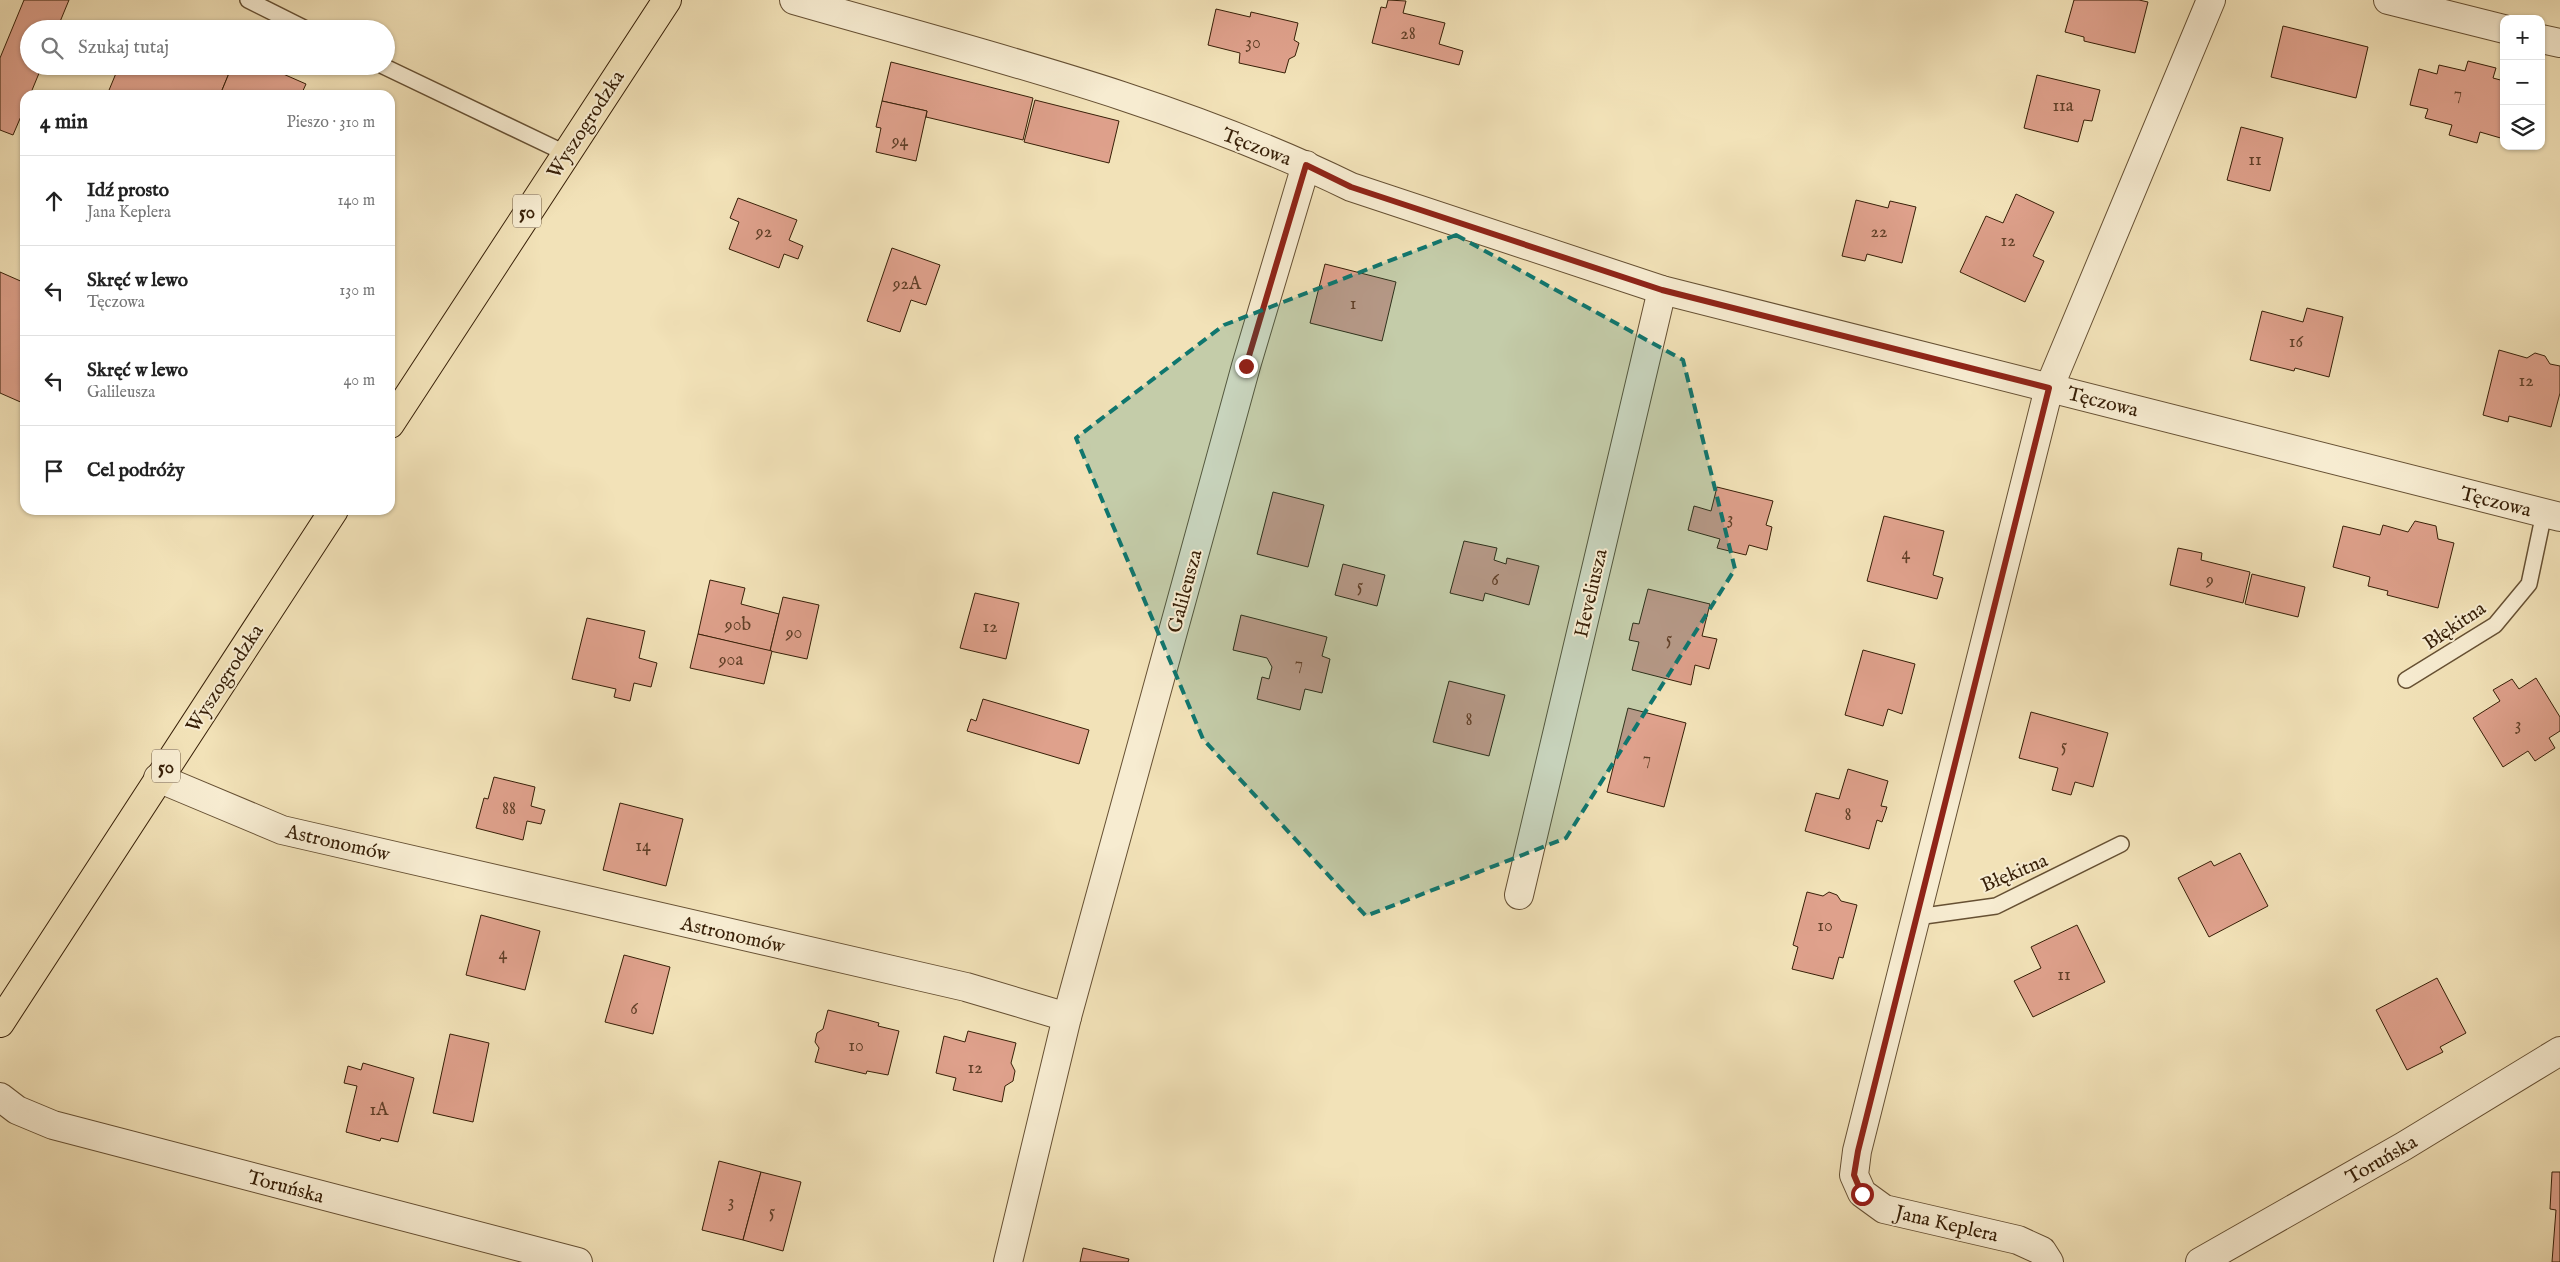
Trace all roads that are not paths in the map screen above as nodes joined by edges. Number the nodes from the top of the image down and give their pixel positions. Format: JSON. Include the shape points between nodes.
{"nodes":[{"id":1,"x":248,"y":0,"type":"edge"},
{"id":2,"x":667,"y":0,"type":"edge"},
{"id":3,"x":794,"y":0,"type":"edge"},
{"id":4,"x":2211,"y":0,"type":"edge"},
{"id":5,"x":2388,"y":0,"type":"edge"},
{"id":6,"x":288,"y":20,"type":"edge"},
{"id":7,"x":2500,"y":28,"type":"edge"},
{"id":8,"x":2545,"y":40,"type":"edge"},
{"id":9,"x":2560,"y":43,"type":"edge"},
{"id":10,"x":395,"y":72,"type":"edge"},
{"id":11,"x":565,"y":153,"type":"junction"},
{"id":12,"x":1306,"y":165,"type":"junction"},
{"id":13,"x":1662,"y":290,"type":"junction"},
{"id":14,"x":2049,"y":388,"type":"junction"},
{"id":15,"x":395,"y":416,"type":"edge"},
{"id":16,"x":331,"y":515,"type":"edge"},
{"id":17,"x":2552,"y":515,"type":"edge"},
{"id":18,"x":2406,"y":680,"type":"dead end"},
{"id":19,"x":158,"y":778,"type":"junction"},
{"id":20,"x":2120,"y":844,"type":"dead end"},
{"id":21,"x":1519,"y":895,"type":"dead end"},
{"id":22,"x":1917,"y":917,"type":"junction"},
{"id":23,"x":1067,"y":1018,"type":"junction"},
{"id":24,"x":0,"y":1022,"type":"edge"},
{"id":25,"x":2560,"y":1051,"type":"edge"},
{"id":26,"x":0,"y":1096,"type":"edge"},
{"id":27,"x":578,"y":1262,"type":"edge"},
{"id":28,"x":1008,"y":1262,"type":"edge"},
{"id":29,"x":2049,"y":1262,"type":"edge"},
{"id":30,"x":2200,"y":1262,"type":"edge"}],
"edges":[{"from":1,"to":6,"type":"lane"},
{"from":2,"to":11,"type":"main road","name":"Wyszogrodzka","number":"50"},
{"from":3,"to":12,"type":"street","name":"Tęczowa","via":[[1121,94]]},
{"from":4,"to":14,"type":"street","name":"Jana Keplera"},
{"from":5,"to":7,"type":"street"},
{"from":8,"to":9,"type":"street"},
{"from":10,"to":11,"type":"lane"},
{"from":11,"to":15,"type":"main road","name":"Wyszogrodzka","number":"50"},
{"from":12,"to":13,"type":"street","name":"Tęczowa","via":[[1351,187]]},
{"from":12,"to":23,"type":"street","name":"Galileusza","via":[[1246,366]]},
{"from":13,"to":14,"type":"street","name":"Tęczowa"},
{"from":13,"to":21,"type":"street","name":"Heveliusza"},
{"from":14,"to":17,"type":"street","name":"Tęczowa"},
{"from":14,"to":22,"type":"street","name":"Jana Keplera"},
{"from":16,"to":19,"type":"main road","name":"Wyszogrodzka","number":"50"},
{"from":17,"to":18,"type":"lane","name":"Błękitna","via":[[2529,584],[2495,625]]},
{"from":19,"to":23,"type":"street","name":"Astronomów","via":[[282,830],[966,987]]},
{"from":19,"to":24,"type":"main road","name":"Wyszogrodzka","number":"50"},
{"from":20,"to":22,"type":"lane","name":"Błękitna","via":[[1996,906]]},
{"from":22,"to":29,"type":"street","name":"Jana Keplera","via":[[1854,1175],[1862,1194],[1884,1208],[2018,1240],[2042,1251]]},
{"from":23,"to":28,"type":"street"},
{"from":25,"to":30,"type":"street","name":"Toruńska","via":[[2404,1146]]},
{"from":26,"to":27,"type":"street","name":"Toruńska","via":[[17,1110],[53,1125]]}]}
